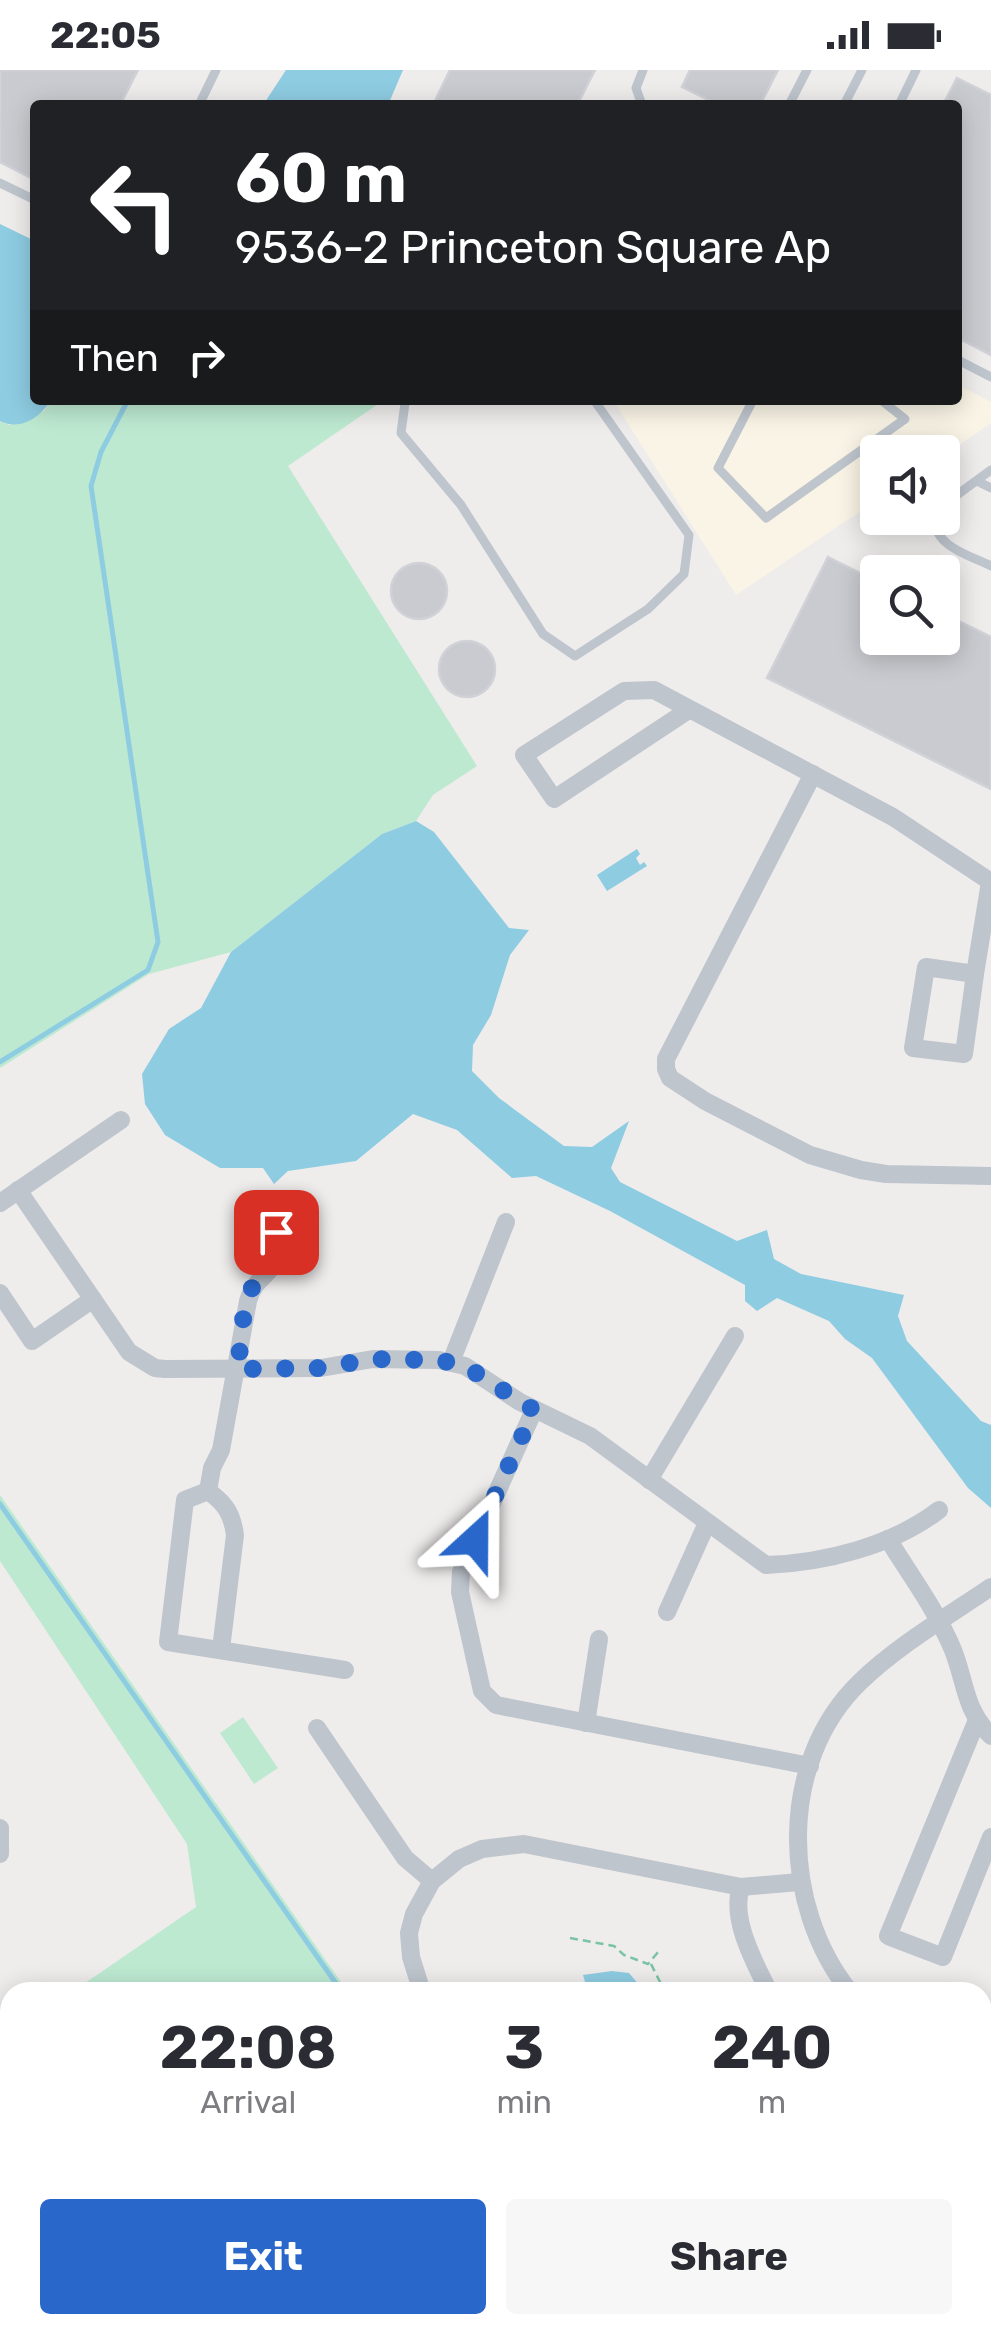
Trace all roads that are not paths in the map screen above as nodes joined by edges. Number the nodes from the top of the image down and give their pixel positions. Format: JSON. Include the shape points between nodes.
{"nodes":[{"id":1,"x":216,"y":70,"type":"edge"},
{"id":2,"x":642,"y":70,"type":"edge"},
{"id":3,"x":807,"y":70,"type":"edge"},
{"id":4,"x":862,"y":70,"type":"edge"},
{"id":5,"x":916,"y":70,"type":"edge"},
{"id":6,"x":201,"y":100,"type":"edge"},
{"id":7,"x":640,"y":100,"type":"edge"},
{"id":8,"x":792,"y":100,"type":"edge"},
{"id":9,"x":847,"y":100,"type":"edge"},
{"id":10,"x":901,"y":100,"type":"edge"},
{"id":11,"x":0,"y":183,"type":"edge"},
{"id":12,"x":30,"y":198,"type":"edge"},
{"id":13,"x":962,"y":362,"type":"edge"},
{"id":14,"x":991,"y":377,"type":"edge"},
{"id":15,"x":405,"y":405,"type":"edge"},
{"id":16,"x":598,"y":405,"type":"edge"},
{"id":17,"x":750,"y":405,"type":"edge"},
{"id":18,"x":887,"y":405,"type":"edge"},
{"id":19,"x":991,"y":470,"type":"edge"},
{"id":20,"x":976,"y":481,"type":"junction"},
{"id":21,"x":991,"y":488,"type":"edge"},
{"id":22,"x":960,"y":493,"type":"edge"},
{"id":23,"x":938,"y":535,"type":"edge"},
{"id":24,"x":991,"y":566,"type":"edge"},
{"id":25,"x":690,"y":709,"type":"junction"},
{"id":26,"x":814,"y":774,"type":"junction"},
{"id":27,"x":990,"y":882,"type":"edge"},
{"id":28,"x":975,"y":974,"type":"junction"},
{"id":29,"x":121,"y":1120,"type":"dead end"},
{"id":30,"x":991,"y":1176,"type":"edge"},
{"id":31,"x":18,"y":1190,"type":"junction"},
{"id":32,"x":0,"y":1203,"type":"edge"},
{"id":33,"x":275,"y":1211,"type":"dead end"},
{"id":34,"x":506,"y":1222,"type":"dead end"},
{"id":35,"x":0,"y":1293,"type":"edge"},
{"id":36,"x":93,"y":1300,"type":"junction"},
{"id":37,"x":735,"y":1336,"type":"dead end"},
{"id":38,"x":451,"y":1362,"type":"junction"},
{"id":39,"x":238,"y":1369,"type":"junction"},
{"id":40,"x":534,"y":1410,"type":"junction"},
{"id":41,"x":649,"y":1480,"type":"junction"},
{"id":42,"x":208,"y":1491,"type":"junction"},
{"id":43,"x":939,"y":1510,"type":"dead end"},
{"id":44,"x":707,"y":1523,"type":"junction"},
{"id":45,"x":888,"y":1539,"type":"junction"},
{"id":46,"x":991,"y":1587,"type":"edge"},
{"id":47,"x":667,"y":1612,"type":"dead end"},
{"id":48,"x":939,"y":1622,"type":"junction"},
{"id":49,"x":599,"y":1638,"type":"dead end"},
{"id":50,"x":221,"y":1649,"type":"junction"},
{"id":51,"x":345,"y":1670,"type":"dead end"},
{"id":52,"x":977,"y":1720,"type":"junction"},
{"id":53,"x":586,"y":1723,"type":"junction"},
{"id":54,"x":317,"y":1728,"type":"dead end"},
{"id":55,"x":991,"y":1736,"type":"edge"},
{"id":56,"x":810,"y":1766,"type":"junction"},
{"id":57,"x":0,"y":1828,"type":"edge"},
{"id":58,"x":991,"y":1837,"type":"edge"},
{"id":59,"x":0,"y":1854,"type":"edge"},
{"id":60,"x":432,"y":1881,"type":"junction"},
{"id":61,"x":800,"y":1882,"type":"junction"},
{"id":62,"x":742,"y":1887,"type":"junction"},
{"id":63,"x":419,"y":1982,"type":"edge"},
{"id":64,"x":765,"y":1982,"type":"edge"},
{"id":65,"x":844,"y":1982,"type":"edge"}],
"edges":[{"from":1,"to":6,"type":"lane"},
{"from":2,"to":7,"type":"lane"},
{"from":3,"to":8,"type":"lane"},
{"from":4,"to":9,"type":"lane"},
{"from":5,"to":10,"type":"lane"},
{"from":11,"to":12,"type":"lane"},
{"from":13,"to":14,"type":"lane"},
{"from":15,"to":16,"type":"lane","via":[[401,433],[460,505],[543,634],[575,656],[648,609],[684,574],[689,535]]},
{"from":17,"to":18,"type":"lane","via":[[718,468],[766,518],[905,419]]},
{"from":19,"to":20,"type":"lane"},
{"from":20,"to":21,"type":"lane"},
{"from":20,"to":22,"type":"lane"},
{"from":23,"to":24,"type":"lane"},
{"from":25,"to":25,"type":"street","via":[[654,690],[624,690],[524,756],[554,799]]},
{"from":25,"to":26,"type":"street"},
{"from":26,"to":27,"type":"street","via":[[893,816]]},
{"from":26,"to":30,"type":"street","via":[[666,1070],[705,1101],[834,1164],[886,1174]]},
{"from":27,"to":28,"type":"street"},
{"from":28,"to":28,"type":"street","via":[[964,1054],[913,1048],[926,967]]},
{"from":29,"to":31,"type":"street"},
{"from":31,"to":32,"type":"street"},
{"from":31,"to":36,"type":"street"},
{"from":33,"to":39,"type":"street","via":[[278,1253],[253,1285]]},
{"from":34,"to":38,"type":"street"},
{"from":35,"to":36,"type":"street","via":[[32,1342]]},
{"from":36,"to":39,"type":"street","via":[[136,1359],[154,1368]]},
{"from":37,"to":41,"type":"street"},
{"from":38,"to":39,"type":"street","via":[[372,1359],[322,1368]]},
{"from":38,"to":40,"type":"street"},
{"from":39,"to":42,"type":"street"},
{"from":40,"to":41,"type":"street","via":[[590,1436]]},
{"from":40,"to":53,"type":"street","via":[[460,1572],[460,1592],[487,1700]]},
{"from":41,"to":44,"type":"street"},
{"from":42,"to":50,"type":"street","via":[[225,1503],[235,1535]]},
{"from":42,"to":50,"type":"street","via":[[185,1500],[168,1642]]},
{"from":43,"to":45,"type":"street"},
{"from":44,"to":45,"type":"street","via":[[766,1565]]},
{"from":44,"to":47,"type":"street"},
{"from":45,"to":48,"type":"street"},
{"from":46,"to":48,"type":"street"},
{"from":48,"to":52,"type":"street"},
{"from":48,"to":56,"type":"street","via":[[857,1684]]},
{"from":49,"to":53,"type":"street"},
{"from":50,"to":51,"type":"street"},
{"from":52,"to":55,"type":"street"},
{"from":52,"to":58,"type":"street","via":[[888,1936],[944,1957]]},
{"from":53,"to":56,"type":"street"},
{"from":54,"to":60,"type":"street","via":[[405,1858]]},
{"from":56,"to":61,"type":"street","via":[[798,1832]]},
{"from":57,"to":59,"type":"street"},
{"from":60,"to":62,"type":"street","via":[[482,1849],[524,1844]]},
{"from":60,"to":63,"type":"street","via":[[409,1933]]},
{"from":61,"to":62,"type":"street"},
{"from":61,"to":65,"type":"street","via":[[815,1935]]},
{"from":62,"to":64,"type":"street","via":[[742,1925]]}]}
